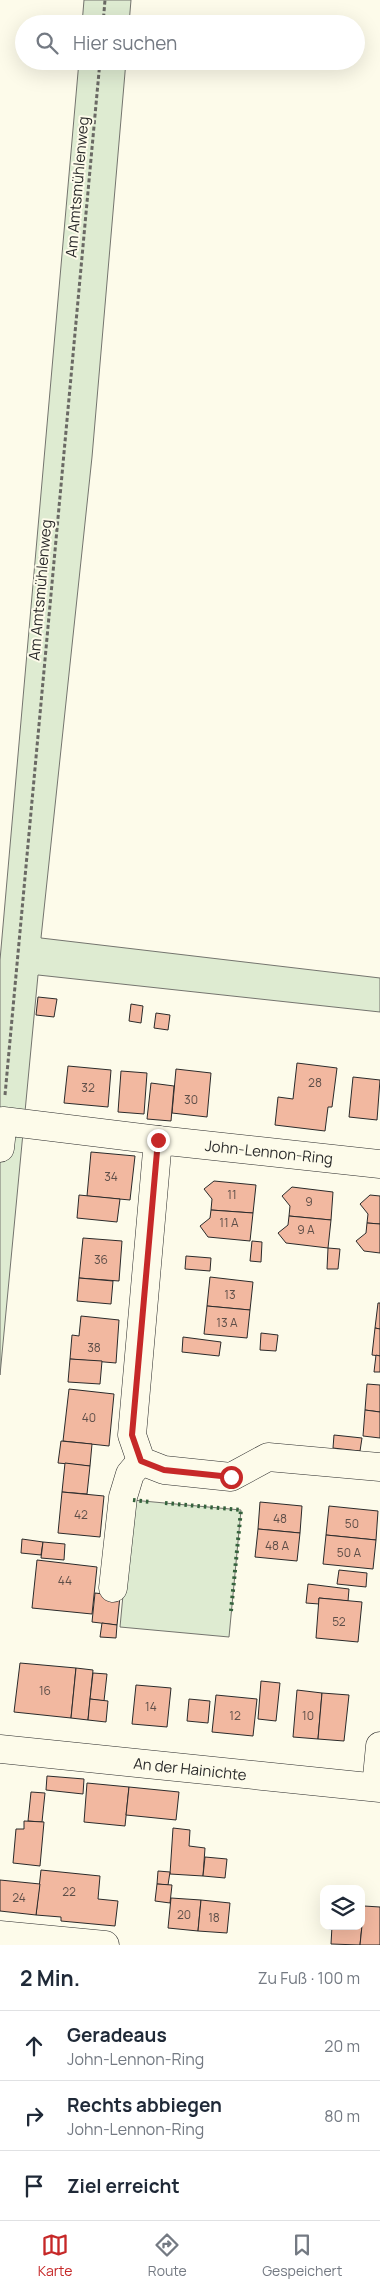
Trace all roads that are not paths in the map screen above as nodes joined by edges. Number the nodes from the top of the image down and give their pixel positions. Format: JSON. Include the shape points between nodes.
{"nodes":[{"id":1,"x":158,"y":1140,"type":"junction"},
{"id":2,"x":0,"y":1148,"type":"edge"},
{"id":3,"x":380,"y":1164,"type":"edge"},
{"id":4,"x":141,"y":1461,"type":"junction"},
{"id":5,"x":380,"y":1467,"type":"edge"},
{"id":6,"x":113,"y":1588,"type":"dead end"},
{"id":7,"x":380,"y":1746,"type":"edge"},
{"id":8,"x":0,"y":1750,"type":"edge"},
{"id":9,"x":378,"y":1787,"type":"edge"},
{"id":10,"x":0,"y":1936,"type":"edge"},
{"id":11,"x":105,"y":1945,"type":"edge"}],
"edges":[{"from":1,"to":2,"type":"street","name":"John-Lennon-Ring","via":[[3,1121]]},
{"from":1,"to":3,"type":"street","name":"John-Lennon-Ring"},
{"from":1,"to":4,"type":"street","via":[[132,1435]]},
{"from":4,"to":5,"type":"street","via":[[164,1470],[231,1477],[268,1457]]},
{"from":4,"to":6,"type":"street","via":[[130,1474],[123,1497]]},
{"from":7,"to":9,"type":"street"},
{"from":8,"to":9,"type":"street","name":"An der Hainichte"},
{"from":10,"to":11,"type":"street"}]}
